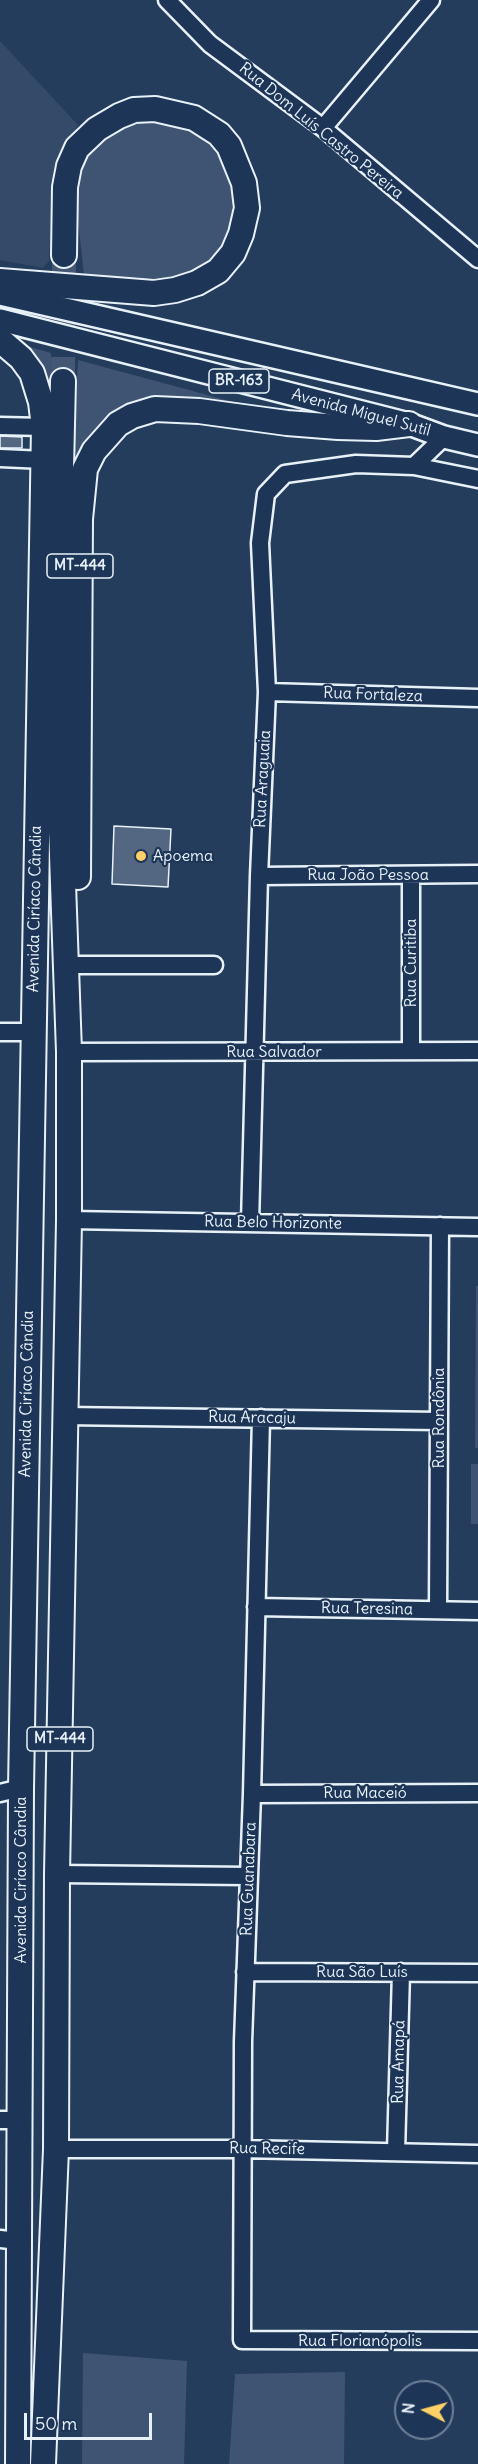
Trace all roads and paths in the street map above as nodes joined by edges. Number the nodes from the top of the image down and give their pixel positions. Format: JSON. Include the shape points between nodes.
{"nodes":[{"id":1,"x":167,"y":0,"type":"edge"},
{"id":2,"x":431,"y":0,"type":"edge"},
{"id":3,"x":323,"y":128,"type":"junction"},
{"id":4,"x":64,"y":255,"type":"tunnel mouth"},
{"id":5,"x":478,"y":259,"type":"edge"},
{"id":6,"x":0,"y":281,"type":"edge"},
{"id":7,"x":0,"y":294,"type":"edge"},
{"id":8,"x":0,"y":320,"type":"edge"},
{"id":9,"x":0,"y":340,"type":"edge"},
{"id":10,"x":63,"y":381,"type":"tunnel mouth"},
{"id":11,"x":478,"y":404,"type":"edge"},
{"id":12,"x":409,"y":424,"type":"junction"},
{"id":13,"x":0,"y":426,"type":"edge"},
{"id":14,"x":44,"y":427,"type":"junction"},
{"id":15,"x":444,"y":437,"type":"junction"},
{"id":16,"x":478,"y":444,"type":"edge"},
{"id":17,"x":0,"y":458,"type":"edge"},
{"id":18,"x":44,"y":460,"type":"junction"},
{"id":19,"x":414,"y":465,"type":"junction"},
{"id":20,"x":478,"y":479,"type":"edge"},
{"id":21,"x":267,"y":692,"type":"junction"},
{"id":22,"x":478,"y":698,"type":"edge"},
{"id":23,"x":478,"y":874,"type":"edge"},
{"id":24,"x":411,"y":875,"type":"junction"},
{"id":25,"x":259,"y":876,"type":"junction"},
{"id":26,"x":72,"y":965,"type":"junction"},
{"id":27,"x":214,"y":965,"type":"dead end"},
{"id":28,"x":68,"y":1014,"type":"junction"},
{"id":29,"x":0,"y":1032,"type":"edge"},
{"id":30,"x":33,"y":1032,"type":"junction"},
{"id":31,"x":411,"y":1051,"type":"junction"},
{"id":32,"x":478,"y":1051,"type":"edge"},
{"id":33,"x":69,"y":1052,"type":"junction"},
{"id":34,"x":256,"y":1052,"type":"junction"},
{"id":35,"x":69,"y":1220,"type":"junction"},
{"id":36,"x":250,"y":1223,"type":"junction"},
{"id":37,"x":440,"y":1226,"type":"junction"},
{"id":38,"x":478,"y":1227,"type":"edge"},
{"id":39,"x":64,"y":1416,"type":"junction"},
{"id":40,"x":261,"y":1418,"type":"junction"},
{"id":41,"x":439,"y":1421,"type":"junction"},
{"id":42,"x":256,"y":1607,"type":"junction"},
{"id":43,"x":438,"y":1610,"type":"junction"},
{"id":44,"x":478,"y":1611,"type":"edge"},
{"id":45,"x":11,"y":1791,"type":"edge"},
{"id":46,"x":478,"y":1793,"type":"edge"},
{"id":47,"x":252,"y":1794,"type":"junction"},
{"id":48,"x":57,"y":1874,"type":"junction"},
{"id":49,"x":248,"y":1876,"type":"junction"},
{"id":50,"x":245,"y":1972,"type":"junction"},
{"id":51,"x":401,"y":1972,"type":"junction"},
{"id":52,"x":478,"y":1973,"type":"edge"},
{"id":53,"x":9,"y":2120,"type":"edge"},
{"id":54,"x":56,"y":2149,"type":"junction"},
{"id":55,"x":241,"y":2149,"type":"junction"},
{"id":56,"x":396,"y":2152,"type":"junction"},
{"id":57,"x":478,"y":2154,"type":"edge"},
{"id":58,"x":9,"y":2240,"type":"edge"},
{"id":59,"x":242,"y":2340,"type":"joint"},
{"id":60,"x":478,"y":2342,"type":"edge"},
{"id":61,"x":18,"y":2464,"type":"edge"},
{"id":62,"x":44,"y":2464,"type":"edge"}],
"edges":[{"from":1,"to":3,"type":"street","name":"Rua Dom Luís Castro Pereira","via":[[210,44]]},
{"from":2,"to":3,"type":"street"},
{"from":3,"to":5,"type":"street","name":"Rua Dom Luís Castro Pereira"},
{"from":4,"to":6,"type":"highway","via":[[69,166],[77,148],[97,129],[134,110],[155,109],[194,118],[219,134],[229,146],[244,183],[247,208],[241,234],[233,254],[218,271],[197,284],[154,293]]},
{"from":7,"to":11,"type":"main road","name":"Avenida Miguel Sutil","number":"BR-163"},
{"from":8,"to":12,"type":"main road","name":"Avenida Miguel Sutil","number":"BR-163"},
{"from":9,"to":14,"type":"highway","name":"Avenida Ciríaco Cândia","number":"MT-444","via":[[32,373]]},
{"from":10,"to":28,"type":"highway","via":[[56,687]]},
{"from":12,"to":15,"type":"main road","name":"Avenida Miguel Sutil","number":"BR-163"},
{"from":12,"to":26,"type":"highway","number":"MT-444","via":[[338,427],[155,409],[118,424],[94,451],[85,469],[80,519],[78,895]]},
{"from":13,"to":14,"type":"street"},
{"from":14,"to":18,"type":"highway","name":"Avenida Ciríaco Cândia","number":"MT-444"},
{"from":15,"to":16,"type":"main road","name":"Avenida Miguel Sutil","number":"BR-163"},
{"from":15,"to":19,"type":"street"},
{"from":17,"to":18,"type":"street"},
{"from":18,"to":30,"type":"highway","name":"Avenida Ciríaco Cândia","number":"MT-444"},
{"from":19,"to":20,"type":"street","name":"Rua Araguaia"},
{"from":19,"to":21,"type":"street","name":"Rua Araguaia","via":[[356,464],[285,474],[266,494],[260,543]]},
{"from":21,"to":22,"type":"street","name":"Rua Fortaleza"},
{"from":21,"to":25,"type":"street","name":"Rua Araguaia"},
{"from":23,"to":24,"type":"street","name":"Rua João Pessoa"},
{"from":24,"to":25,"type":"street","name":"Rua João Pessoa"},
{"from":24,"to":31,"type":"street","name":"Rua Curitiba"},
{"from":25,"to":34,"type":"street","name":"Rua Araguaia"},
{"from":26,"to":27,"type":"street"},
{"from":26,"to":28,"type":"highway","number":"MT-444"},
{"from":28,"to":33,"type":"highway","number":"MT-444"},
{"from":29,"to":30,"type":"street"},
{"from":30,"to":45,"type":"highway","name":"Avenida Ciríaco Cândia","number":"MT-444"},
{"from":31,"to":32,"type":"street","name":"Rua Salvador"},
{"from":31,"to":34,"type":"street","name":"Rua Salvador"},
{"from":33,"to":34,"type":"street","name":"Rua Salvador"},
{"from":33,"to":35,"type":"highway","number":"MT-444"},
{"from":34,"to":36,"type":"street","name":"Rua Araguaia"},
{"from":35,"to":36,"type":"street","name":"Rua Belo Horizonte"},
{"from":35,"to":39,"type":"highway","number":"MT-444"},
{"from":36,"to":37,"type":"street","name":"Rua Belo Horizonte"},
{"from":37,"to":38,"type":"street","name":"Rua Belo Horizonte"},
{"from":37,"to":41,"type":"street","name":"Rua Rondônia"},
{"from":39,"to":40,"type":"street","name":"Rua Aracaju"},
{"from":39,"to":48,"type":"highway","number":"MT-444"},
{"from":40,"to":41,"type":"street","name":"Rua Aracaju"},
{"from":40,"to":42,"type":"street","name":"Rua Guanabara"},
{"from":41,"to":43,"type":"street","name":"Rua Rondônia"},
{"from":42,"to":43,"type":"street","name":"Rua Teresina"},
{"from":42,"to":47,"type":"street","name":"Rua Guanabara"},
{"from":43,"to":44,"type":"street","name":"Rua Teresina"},
{"from":45,"to":53,"type":"highway","name":"Avenida Ciríaco Cândia","number":"MT-444"},
{"from":46,"to":47,"type":"street","name":"Rua Maceió"},
{"from":47,"to":49,"type":"street","name":"Rua Guanabara"},
{"from":48,"to":49,"type":"street"},
{"from":48,"to":54,"type":"highway","number":"MT-444"},
{"from":49,"to":50,"type":"street","name":"Rua Guanabara"},
{"from":50,"to":51,"type":"street","name":"Rua São Luís"},
{"from":50,"to":55,"type":"street","name":"Rua Guanabara"},
{"from":51,"to":52,"type":"street","name":"Rua São Luís"},
{"from":51,"to":56,"type":"street","name":"Rua Amapá"},
{"from":53,"to":58,"type":"highway","name":"Avenida Ciríaco Cândia","number":"MT-444"},
{"from":54,"to":55,"type":"street","name":"Rua Recife"},
{"from":54,"to":62,"type":"highway","number":"MT-444"},
{"from":55,"to":56,"type":"street","name":"Rua Recife"},
{"from":55,"to":59,"type":"street","name":"Rua Guanabara"},
{"from":56,"to":57,"type":"street","name":"Rua Recife"},
{"from":58,"to":61,"type":"highway","name":"Avenida Ciríaco Cândia","number":"MT-444"},
{"from":59,"to":60,"type":"street","name":"Rua Florianópolis"}]}
